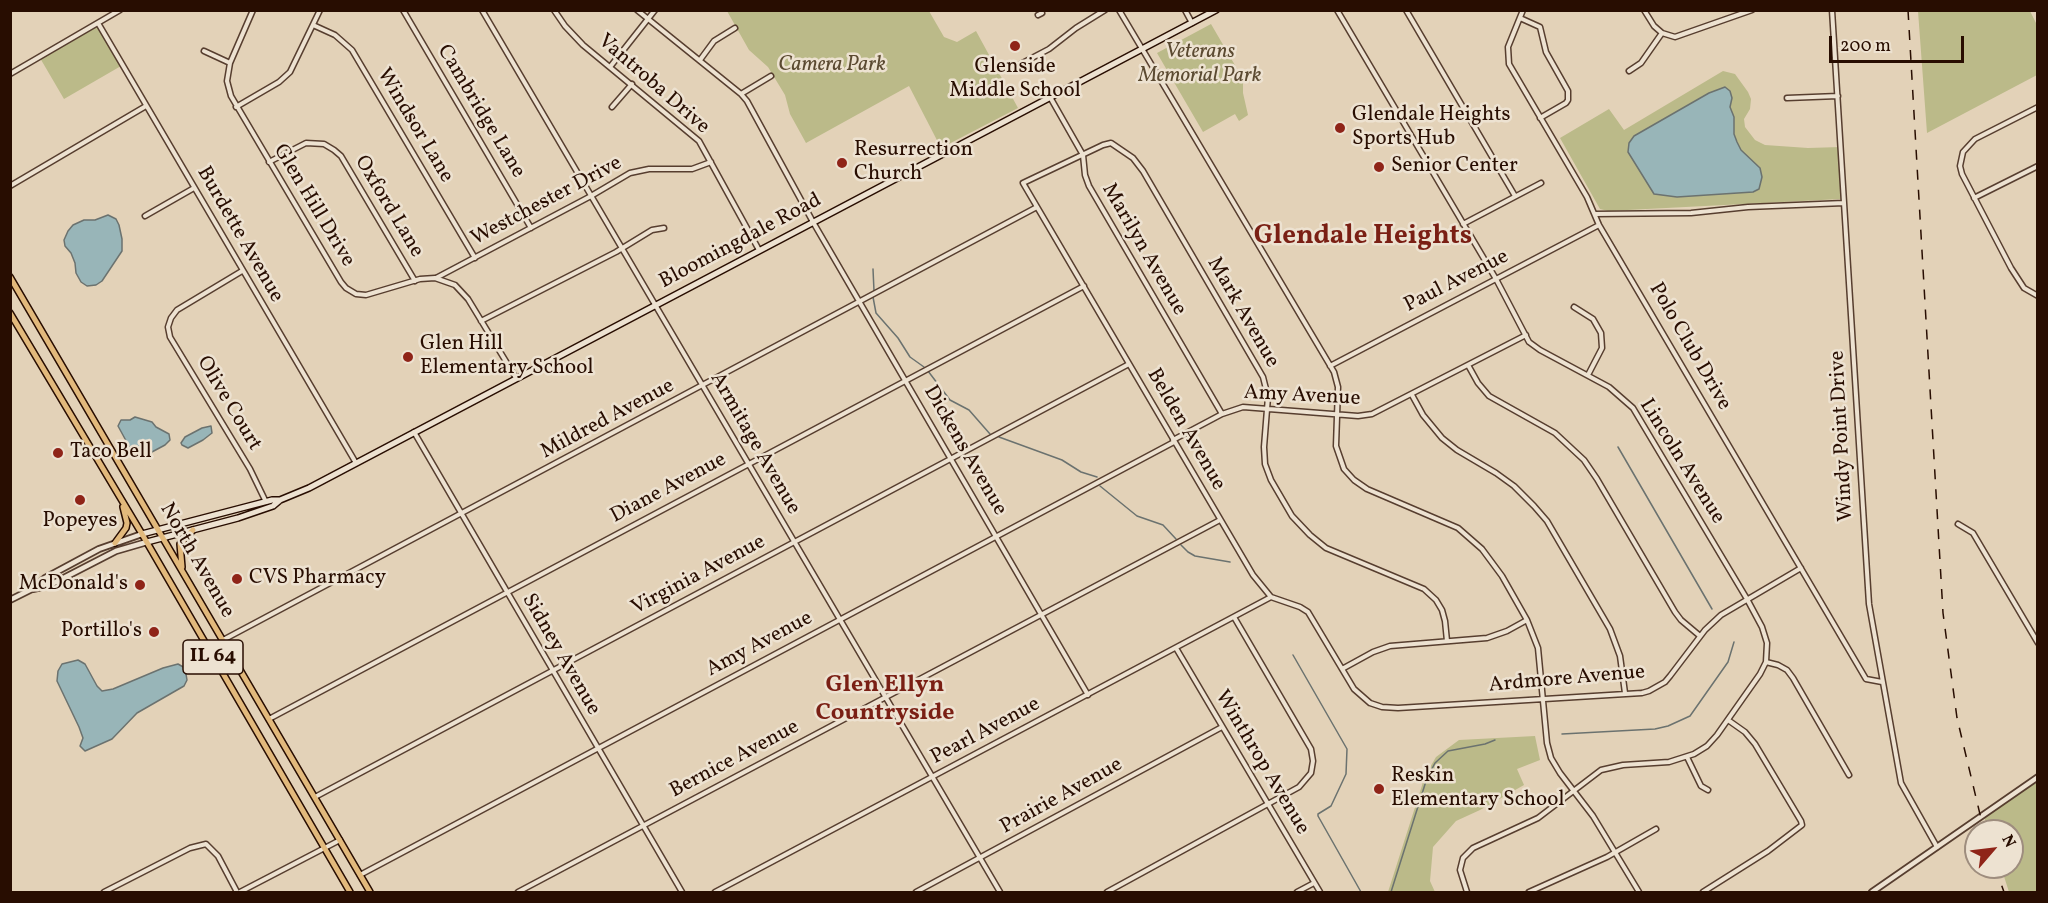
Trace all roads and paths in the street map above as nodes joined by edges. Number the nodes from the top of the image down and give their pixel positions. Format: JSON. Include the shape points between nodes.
{"nodes":[{"id":1,"x":120,"y":10,"type":"edge"},
{"id":2,"x":253,"y":10,"type":"edge"},
{"id":3,"x":320,"y":10,"type":"edge"},
{"id":4,"x":403,"y":10,"type":"edge"},
{"id":5,"x":482,"y":10,"type":"edge"},
{"id":6,"x":554,"y":10,"type":"edge"},
{"id":7,"x":638,"y":10,"type":"edge"},
{"id":8,"x":655,"y":10,"type":"edge"},
{"id":9,"x":1105,"y":10,"type":"edge"},
{"id":10,"x":1119,"y":10,"type":"edge"},
{"id":11,"x":1185,"y":10,"type":"edge"},
{"id":12,"x":1216,"y":10,"type":"edge"},
{"id":13,"x":1337,"y":10,"type":"edge"},
{"id":14,"x":1406,"y":10,"type":"edge"},
{"id":15,"x":1523,"y":10,"type":"edge"},
{"id":16,"x":1644,"y":10,"type":"edge"},
{"id":17,"x":1752,"y":10,"type":"edge"},
{"id":18,"x":1832,"y":10,"type":"edge"},
{"id":19,"x":1520,"y":18,"type":"junction"},
{"id":20,"x":648,"y":19,"type":"junction"},
{"id":21,"x":98,"y":23,"type":"junction"},
{"id":22,"x":1192,"y":23,"type":"junction"},
{"id":23,"x":313,"y":25,"type":"junction"},
{"id":24,"x":735,"y":28,"type":"dead end"},
{"id":25,"x":1662,"y":33,"type":"junction"},
{"id":26,"x":1143,"y":49,"type":"junction"},
{"id":27,"x":204,"y":51,"type":"dead end"},
{"id":28,"x":700,"y":60,"type":"junction"},
{"id":29,"x":230,"y":63,"type":"junction"},
{"id":30,"x":610,"y":67,"type":"junction"},
{"id":31,"x":1009,"y":69,"type":"dead end"},
{"id":32,"x":1629,"y":71,"type":"dead end"},
{"id":33,"x":10,"y":74,"type":"edge"},
{"id":34,"x":771,"y":76,"type":"dead end"},
{"id":35,"x":632,"y":84,"type":"junction"},
{"id":36,"x":741,"y":94,"type":"junction"},
{"id":37,"x":1838,"y":96,"type":"junction"},
{"id":38,"x":1050,"y":98,"type":"junction"},
{"id":39,"x":1787,"y":98,"type":"dead end"},
{"id":40,"x":146,"y":106,"type":"junction"},
{"id":41,"x":612,"y":107,"type":"dead end"},
{"id":42,"x":2037,"y":107,"type":"edge"},
{"id":43,"x":236,"y":108,"type":"junction"},
{"id":44,"x":1540,"y":118,"type":"junction"},
{"id":45,"x":1083,"y":155,"type":"junction"},
{"id":46,"x":269,"y":162,"type":"junction"},
{"id":47,"x":711,"y":162,"type":"junction"},
{"id":48,"x":2037,"y":166,"type":"edge"},
{"id":49,"x":1541,"y":183,"type":"dead end"},
{"id":50,"x":10,"y":186,"type":"edge"},
{"id":51,"x":194,"y":188,"type":"junction"},
{"id":52,"x":591,"y":196,"type":"junction"},
{"id":53,"x":1515,"y":196,"type":"junction"},
{"id":54,"x":1974,"y":198,"type":"junction"},
{"id":55,"x":1844,"y":203,"type":"junction"},
{"id":56,"x":1037,"y":207,"type":"junction"},
{"id":57,"x":1594,"y":214,"type":"junction"},
{"id":58,"x":145,"y":216,"type":"dead end"},
{"id":59,"x":813,"y":222,"type":"junction"},
{"id":60,"x":1464,"y":224,"type":"junction"},
{"id":61,"x":1599,"y":225,"type":"junction"},
{"id":62,"x":531,"y":228,"type":"junction"},
{"id":63,"x":664,"y":228,"type":"dead end"},
{"id":64,"x":622,"y":248,"type":"junction"},
{"id":65,"x":759,"y":250,"type":"junction"},
{"id":66,"x":475,"y":258,"type":"junction"},
{"id":67,"x":243,"y":270,"type":"junction"},
{"id":68,"x":10,"y":278,"type":"edge"},
{"id":69,"x":435,"y":278,"type":"junction"},
{"id":70,"x":1496,"y":279,"type":"junction"},
{"id":71,"x":415,"y":280,"type":"junction"},
{"id":72,"x":1084,"y":286,"type":"junction"},
{"id":73,"x":2037,"y":296,"type":"edge"},
{"id":74,"x":860,"y":301,"type":"junction"},
{"id":75,"x":656,"y":305,"type":"junction"},
{"id":76,"x":1574,"y":307,"type":"dead end"},
{"id":77,"x":10,"y":313,"type":"edge"},
{"id":78,"x":481,"y":321,"type":"junction"},
{"id":79,"x":1526,"y":335,"type":"junction"},
{"id":80,"x":1129,"y":364,"type":"junction"},
{"id":81,"x":1468,"y":365,"type":"junction"},
{"id":82,"x":1330,"y":366,"type":"junction"},
{"id":83,"x":1588,"y":375,"type":"junction"},
{"id":84,"x":516,"y":378,"type":"junction"},
{"id":85,"x":906,"y":381,"type":"junction"},
{"id":86,"x":703,"y":386,"type":"junction"},
{"id":87,"x":1412,"y":395,"type":"junction"},
{"id":88,"x":1267,"y":408,"type":"junction"},
{"id":89,"x":1222,"y":414,"type":"junction"},
{"id":90,"x":1336,"y":415,"type":"junction"},
{"id":91,"x":414,"y":432,"type":"junction"},
{"id":92,"x":1174,"y":441,"type":"junction"},
{"id":93,"x":951,"y":459,"type":"junction"},
{"id":94,"x":357,"y":463,"type":"junction"},
{"id":95,"x":748,"y":464,"type":"junction"},
{"id":96,"x":117,"y":492,"type":"junction"},
{"id":97,"x":280,"y":500,"type":"junction"},
{"id":98,"x":266,"y":502,"type":"junction"},
{"id":99,"x":461,"y":514,"type":"junction"},
{"id":100,"x":1220,"y":520,"type":"junction"},
{"id":101,"x":1958,"y":524,"type":"dead end"},
{"id":102,"x":159,"y":530,"type":"junction"},
{"id":103,"x":193,"y":530,"type":"junction"},
{"id":104,"x":142,"y":534,"type":"junction"},
{"id":105,"x":163,"y":537,"type":"junction"},
{"id":106,"x":997,"y":537,"type":"junction"},
{"id":107,"x":147,"y":542,"type":"junction"},
{"id":108,"x":795,"y":542,"type":"junction"},
{"id":109,"x":115,"y":543,"type":"junction"},
{"id":110,"x":1801,"y":568,"type":"junction"},
{"id":111,"x":183,"y":570,"type":"junction"},
{"id":112,"x":32,"y":589,"type":"junction"},
{"id":113,"x":506,"y":592,"type":"junction"},
{"id":114,"x":1271,"y":597,"type":"junction"},
{"id":115,"x":1747,"y":599,"type":"junction"},
{"id":116,"x":10,"y":600,"type":"edge"},
{"id":117,"x":1042,"y":615,"type":"junction"},
{"id":118,"x":1234,"y":617,"type":"junction"},
{"id":119,"x":840,"y":620,"type":"junction"},
{"id":120,"x":1527,"y":620,"type":"junction"},
{"id":121,"x":1700,"y":636,"type":"junction"},
{"id":122,"x":224,"y":640,"type":"junction"},
{"id":123,"x":1447,"y":641,"type":"junction"},
{"id":124,"x":2037,"y":643,"type":"edge"},
{"id":125,"x":1176,"y":648,"type":"junction"},
{"id":126,"x":1766,"y":662,"type":"junction"},
{"id":127,"x":1342,"y":669,"type":"junction"},
{"id":128,"x":552,"y":670,"type":"junction"},
{"id":129,"x":1882,"y":682,"type":"junction"},
{"id":130,"x":1625,"y":693,"type":"junction"},
{"id":131,"x":1088,"y":695,"type":"junction"},
{"id":132,"x":886,"y":698,"type":"junction"},
{"id":133,"x":1543,"y":698,"type":"junction"},
{"id":134,"x":269,"y":719,"type":"junction"},
{"id":135,"x":1728,"y":720,"type":"junction"},
{"id":136,"x":1222,"y":727,"type":"junction"},
{"id":137,"x":598,"y":748,"type":"junction"},
{"id":138,"x":1687,"y":757,"type":"junction"},
{"id":139,"x":1849,"y":775,"type":"dead end"},
{"id":140,"x":2037,"y":777,"type":"edge"},
{"id":141,"x":932,"y":778,"type":"junction"},
{"id":142,"x":1708,"y":790,"type":"dead end"},
{"id":143,"x":1574,"y":791,"type":"junction"},
{"id":144,"x":315,"y":797,"type":"junction"},
{"id":145,"x":1268,"y":805,"type":"junction"},
{"id":146,"x":643,"y":826,"type":"junction"},
{"id":147,"x":1656,"y":829,"type":"dead end"},
{"id":148,"x":340,"y":840,"type":"junction"},
{"id":149,"x":1937,"y":847,"type":"junction"},
{"id":150,"x":324,"y":849,"type":"junction"},
{"id":151,"x":1616,"y":852,"type":"junction"},
{"id":152,"x":980,"y":859,"type":"junction"},
{"id":153,"x":360,"y":874,"type":"junction"},
{"id":154,"x":1314,"y":883,"type":"junction"},
{"id":155,"x":104,"y":892,"type":"edge"},
{"id":156,"x":238,"y":892,"type":"edge"},
{"id":157,"x":350,"y":892,"type":"edge"},
{"id":158,"x":370,"y":892,"type":"edge"},
{"id":159,"x":518,"y":892,"type":"edge"},
{"id":160,"x":682,"y":892,"type":"edge"},
{"id":161,"x":716,"y":892,"type":"edge"},
{"id":162,"x":916,"y":892,"type":"edge"},
{"id":163,"x":1000,"y":892,"type":"edge"},
{"id":164,"x":1107,"y":892,"type":"edge"},
{"id":165,"x":1297,"y":892,"type":"edge"},
{"id":166,"x":1320,"y":892,"type":"edge"},
{"id":167,"x":1467,"y":892,"type":"edge"},
{"id":168,"x":1529,"y":892,"type":"edge"},
{"id":169,"x":1639,"y":892,"type":"edge"},
{"id":170,"x":1703,"y":892,"type":"edge"},
{"id":171,"x":1872,"y":892,"type":"edge"}],
"edges":[{"from":1,"to":21,"type":"street"},
{"from":2,"to":29,"type":"street"},
{"from":3,"to":23,"type":"street"},
{"from":4,"to":62,"type":"street","name":"Cambridge Lane"},
{"from":5,"to":52,"type":"street","name":"Armitage Avenue"},
{"from":6,"to":30,"type":"street","name":"Vantroba Drive","via":[[575,38]]},
{"from":7,"to":20,"type":"street","name":"Dickens Avenue"},
{"from":8,"to":20,"type":"street"},
{"from":9,"to":31,"type":"street","via":[[1049,49]]},
{"from":10,"to":26,"type":"street"},
{"from":11,"to":22,"type":"street"},
{"from":12,"to":22,"type":"main road","name":"Bloomingdale Road"},
{"from":13,"to":60,"type":"street","name":"Lincoln Avenue"},
{"from":14,"to":53,"type":"street"},
{"from":15,"to":19,"type":"street","name":"Polo Club Drive"},
{"from":16,"to":25,"type":"street"},
{"from":17,"to":25,"type":"street","via":[[1681,36]]},
{"from":18,"to":37,"type":"street","name":"Windy Point Drive"},
{"from":19,"to":44,"type":"street","name":"Polo Club Drive","via":[[1507,55]]},
{"from":19,"to":44,"type":"street","via":[[1540,27],[1546,52],[1568,91],[1566,103]]},
{"from":20,"to":28,"type":"street","name":"Dickens Avenue"},
{"from":20,"to":30,"type":"street"},
{"from":21,"to":33,"type":"street"},
{"from":21,"to":40,"type":"street","name":"Burdette Avenue"},
{"from":22,"to":26,"type":"main road","name":"Bloomingdale Road"},
{"from":23,"to":43,"type":"street","via":[[286,75]]},
{"from":23,"to":66,"type":"street","name":"Windsor Lane","via":[[335,35],[352,50]]},
{"from":24,"to":28,"type":"street","via":[[714,41]]},
{"from":25,"to":32,"type":"street","via":[[1641,63]]},
{"from":26,"to":38,"type":"main road","name":"Bloomingdale Road"},
{"from":26,"to":82,"type":"street"},
{"from":27,"to":29,"type":"street"},
{"from":28,"to":36,"type":"street","name":"Dickens Avenue"},
{"from":29,"to":43,"type":"street","name":"Glen Hill Drive","via":[[228,86]]},
{"from":30,"to":35,"type":"street","name":"Vantroba Drive"},
{"from":34,"to":36,"type":"street"},
{"from":35,"to":41,"type":"street"},
{"from":35,"to":47,"type":"street","name":"Vantroba Drive","via":[[695,137]]},
{"from":36,"to":59,"type":"street","name":"Dickens Avenue"},
{"from":37,"to":39,"type":"street"},
{"from":37,"to":55,"type":"street","name":"Windy Point Drive"},
{"from":38,"to":45,"type":"street","name":"Marilyn Avenue"},
{"from":38,"to":59,"type":"main road","name":"Bloomingdale Road"},
{"from":40,"to":50,"type":"street"},
{"from":40,"to":51,"type":"street","name":"Burdette Avenue"},
{"from":42,"to":54,"type":"street","via":[[1965,148],[1960,166]]},
{"from":43,"to":46,"type":"street","name":"Glen Hill Drive"},
{"from":44,"to":57,"type":"street","name":"Polo Club Drive"},
{"from":45,"to":56,"type":"street","name":"Belden Avenue","via":[[1023,183]]},
{"from":45,"to":88,"type":"street","name":"Mark Avenue","via":[[1112,143],[1138,164],[1263,377]]},
{"from":45,"to":89,"type":"street","name":"Marilyn Avenue","via":[[1089,186]]},
{"from":46,"to":71,"type":"street","name":"Glen Hill Drive","via":[[348,289],[356,294],[371,294]]},
{"from":46,"to":71,"type":"street","name":"Oxford Lane","via":[[306,143],[324,144],[334,150]]},
{"from":47,"to":52,"type":"street","name":"Westchester Drive","via":[[692,169],[640,170]]},
{"from":47,"to":65,"type":"street","name":"Vantroba Drive"},
{"from":48,"to":54,"type":"street"},
{"from":49,"to":53,"type":"street"},
{"from":51,"to":58,"type":"street"},
{"from":51,"to":67,"type":"street","name":"Burdette Avenue"},
{"from":52,"to":62,"type":"street","name":"Westchester Drive"},
{"from":52,"to":64,"type":"street","name":"Armitage Avenue"},
{"from":53,"to":60,"type":"street"},
{"from":54,"to":73,"type":"street","via":[[2018,280]]},
{"from":55,"to":57,"type":"street","via":[[1691,213]]},
{"from":55,"to":129,"type":"street","name":"Windy Point Drive","via":[[1866,579]]},
{"from":56,"to":72,"type":"street","name":"Belden Avenue"},
{"from":56,"to":74,"type":"street","name":"Mildred Avenue"},
{"from":57,"to":61,"type":"street","name":"Polo Club Drive"},
{"from":59,"to":65,"type":"main road","name":"Bloomingdale Road"},
{"from":59,"to":74,"type":"street","name":"Dickens Avenue"},
{"from":60,"to":70,"type":"street","name":"Lincoln Avenue"},
{"from":61,"to":70,"type":"street","name":"Paul Avenue"},
{"from":61,"to":110,"type":"street","name":"Polo Club Drive"},
{"from":62,"to":66,"type":"street","name":"Westchester Drive"},
{"from":63,"to":64,"type":"street","via":[[652,230]]},
{"from":64,"to":75,"type":"street","name":"Armitage Avenue"},
{"from":64,"to":78,"type":"street"},
{"from":65,"to":75,"type":"main road","name":"Bloomingdale Road"},
{"from":66,"to":69,"type":"street","name":"Westchester Drive"},
{"from":67,"to":94,"type":"street","name":"Burdette Avenue"},
{"from":67,"to":98,"type":"street","name":"Olive Court","via":[[177,310],[169,321],[170,337]]},
{"from":68,"to":102,"type":"main road","name":"North Avenue","number":"IL 64"},
{"from":69,"to":71,"type":"street","name":"Glen Hill Drive"},
{"from":69,"to":78,"type":"street","via":[[454,285]]},
{"from":70,"to":79,"type":"street","name":"Lincoln Avenue"},
{"from":70,"to":82,"type":"street","name":"Paul Avenue"},
{"from":72,"to":80,"type":"street","name":"Belden Avenue"},
{"from":72,"to":85,"type":"street","name":"Diane Avenue"},
{"from":74,"to":85,"type":"street","name":"Dickens Avenue"},
{"from":74,"to":86,"type":"street","name":"Mildred Avenue"},
{"from":75,"to":84,"type":"main road","name":"Bloomingdale Road"},
{"from":75,"to":86,"type":"street","name":"Armitage Avenue"},
{"from":76,"to":83,"type":"street","via":[[1593,319],[1601,333],[1602,348]]},
{"from":77,"to":96,"type":"main road","name":"North Avenue","number":"IL 64"},
{"from":78,"to":84,"type":"street"},
{"from":79,"to":81,"type":"street","name":"Amy Avenue"},
{"from":79,"to":83,"type":"street","name":"Lincoln Avenue","via":[[1532,345]]},
{"from":80,"to":92,"type":"street","name":"Belden Avenue"},
{"from":80,"to":93,"type":"street","name":"Virginia Avenue"},
{"from":81,"to":87,"type":"street","name":"Amy Avenue"},
{"from":81,"to":121,"type":"street","via":[[1489,396],[1549,429],[1584,460],[1675,612]]},
{"from":82,"to":90,"type":"street","via":[[1338,384]]},
{"from":83,"to":115,"type":"street","name":"Lincoln Avenue","via":[[1617,392],[1637,414]]},
{"from":84,"to":91,"type":"main road","name":"Bloomingdale Road"},
{"from":85,"to":93,"type":"street","name":"Dickens Avenue"},
{"from":85,"to":95,"type":"street","name":"Diane Avenue"},
{"from":86,"to":95,"type":"street","name":"Armitage Avenue"},
{"from":86,"to":99,"type":"street","name":"Mildred Avenue"},
{"from":87,"to":90,"type":"street","name":"Amy Avenue","via":[[1372,414]]},
{"from":87,"to":130,"type":"street","via":[[1442,438],[1514,486],[1546,521],[1610,628],[1620,656]]},
{"from":88,"to":89,"type":"street","name":"Amy Avenue","via":[[1243,407]]},
{"from":88,"to":90,"type":"street","name":"Amy Avenue"},
{"from":88,"to":123,"type":"street","name":"Mark Avenue","via":[[1265,464],[1292,516],[1326,548],[1424,589],[1442,610]]},
{"from":89,"to":92,"type":"street","name":"Amy Avenue"},
{"from":90,"to":120,"type":"street","via":[[1337,453],[1349,475],[1367,489],[1451,524],[1471,538],[1493,562]]},
{"from":91,"to":94,"type":"main road","name":"Bloomingdale Road"},
{"from":91,"to":99,"type":"street","name":"Sidney Avenue"},
{"from":92,"to":100,"type":"street","name":"Belden Avenue"},
{"from":92,"to":106,"type":"street","name":"Amy Avenue"},
{"from":93,"to":106,"type":"street","name":"Dickens Avenue"},
{"from":93,"to":108,"type":"street","name":"Virginia Avenue"},
{"from":94,"to":97,"type":"main road","name":"Bloomingdale Road"},
{"from":95,"to":108,"type":"street","name":"Armitage Avenue"},
{"from":95,"to":113,"type":"street","name":"Diane Avenue"},
{"from":96,"to":104,"type":"main road","name":"North Avenue","number":"IL 64"},
{"from":96,"to":109,"type":"main road","via":[[127,523]]},
{"from":97,"to":98,"type":"main road","name":"Bloomingdale Road"},
{"from":97,"to":103,"type":"main road","name":"Bloomingdale Road","via":[[263,510]]},
{"from":98,"to":102,"type":"main road","name":"Bloomingdale Road"},
{"from":99,"to":113,"type":"street","name":"Sidney Avenue"},
{"from":99,"to":122,"type":"street","name":"Mildred Avenue"},
{"from":100,"to":114,"type":"street","name":"Belden Avenue"},
{"from":100,"to":117,"type":"street","name":"Bernice Avenue"},
{"from":101,"to":124,"type":"street","via":[[1973,533]]},
{"from":102,"to":104,"type":"main road","name":"Bloomingdale Road"},
{"from":102,"to":105,"type":"main road","name":"North Avenue","number":"IL 64"},
{"from":103,"to":105,"type":"main road","name":"Bloomingdale Road"},
{"from":103,"to":111,"type":"main road","via":[[180,544]]},
{"from":104,"to":107,"type":"main road","name":"North Avenue","number":"IL 64"},
{"from":104,"to":109,"type":"street","name":"Bloomingdale Road"},
{"from":105,"to":107,"type":"main road","name":"Bloomingdale Road"},
{"from":105,"to":111,"type":"main road","name":"North Avenue","number":"IL 64"},
{"from":106,"to":117,"type":"street","name":"Dickens Avenue"},
{"from":106,"to":119,"type":"street","name":"Amy Avenue"},
{"from":107,"to":112,"type":"street","name":"Bloomingdale Road","via":[[116,551],[50,585]]},
{"from":107,"to":150,"type":"main road","name":"North Avenue","number":"IL 64"},
{"from":108,"to":119,"type":"street","name":"Armitage Avenue"},
{"from":108,"to":128,"type":"street","name":"Virginia Avenue"},
{"from":109,"to":112,"type":"street","name":"Bloomingdale Road","via":[[45,578]]},
{"from":110,"to":115,"type":"street","name":"Ardmore Avenue"},
{"from":110,"to":129,"type":"street","name":"Polo Club Drive","via":[[1866,679]]},
{"from":111,"to":122,"type":"main road","name":"North Avenue","number":"IL 64"},
{"from":112,"to":116,"type":"street","name":"Bloomingdale Road"},
{"from":113,"to":128,"type":"street","name":"Sidney Avenue"},
{"from":113,"to":134,"type":"street","name":"Diane Avenue"},
{"from":114,"to":118,"type":"street","name":"Pearl Avenue"},
{"from":114,"to":127,"type":"street","via":[[1308,612]]},
{"from":115,"to":121,"type":"street","name":"Ardmore Avenue","via":[[1720,615]]},
{"from":115,"to":126,"type":"street","name":"Lincoln Avenue","via":[[1767,643]]},
{"from":117,"to":131,"type":"street","name":"Dickens Avenue"},
{"from":117,"to":132,"type":"street","name":"Bernice Avenue"},
{"from":118,"to":125,"type":"street","name":"Pearl Avenue"},
{"from":118,"to":145,"type":"street","via":[[1312,756],[1311,773],[1304,783]]},
{"from":119,"to":132,"type":"street","name":"Armitage Avenue"},
{"from":119,"to":137,"type":"street","name":"Amy Avenue"},
{"from":120,"to":123,"type":"street","via":[[1487,638]]},
{"from":120,"to":133,"type":"street","via":[[1538,648]]},
{"from":121,"to":130,"type":"street","name":"Ardmore Avenue","via":[[1665,682],[1653,690]]},
{"from":122,"to":134,"type":"main road","name":"North Avenue","number":"IL 64"},
{"from":123,"to":127,"type":"street","via":[[1390,646]]},
{"from":125,"to":131,"type":"street","name":"Pearl Avenue"},
{"from":125,"to":136,"type":"street","name":"Winthrop Avenue"},
{"from":126,"to":135,"type":"street"},
{"from":126,"to":139,"type":"street","via":[[1778,665],[1793,678]]},
{"from":127,"to":133,"type":"street","name":"Ardmore Avenue","via":[[1357,693],[1378,706]]},
{"from":128,"to":137,"type":"street","name":"Sidney Avenue"},
{"from":128,"to":144,"type":"street","name":"Virginia Avenue"},
{"from":129,"to":149,"type":"street","name":"Windy Point Drive","via":[[1901,783]]},
{"from":130,"to":133,"type":"street","name":"Ardmore Avenue"},
{"from":131,"to":141,"type":"street","name":"Pearl Avenue"},
{"from":132,"to":141,"type":"street","name":"Armitage Avenue"},
{"from":132,"to":146,"type":"street","name":"Bernice Avenue"},
{"from":133,"to":143,"type":"street","via":[[1549,751]]},
{"from":134,"to":144,"type":"main road","name":"North Avenue","number":"IL 64"},
{"from":135,"to":138,"type":"street","via":[[1707,746]]},
{"from":135,"to":170,"type":"street","via":[[1755,744],[1801,821],[1800,828]]},
{"from":136,"to":145,"type":"street","name":"Winthrop Avenue"},
{"from":136,"to":152,"type":"street","name":"Prairie Avenue"},
{"from":137,"to":146,"type":"street","name":"Sidney Avenue"},
{"from":137,"to":153,"type":"street","name":"Amy Avenue"},
{"from":138,"to":142,"type":"street","via":[[1701,786]]},
{"from":138,"to":143,"type":"street","via":[[1609,767]]},
{"from":140,"to":149,"type":"street"},
{"from":141,"to":152,"type":"street","name":"Armitage Avenue"},
{"from":141,"to":161,"type":"street","name":"Pearl Avenue"},
{"from":143,"to":151,"type":"street"},
{"from":143,"to":167,"type":"street","via":[[1538,818],[1468,852],[1460,870]]},
{"from":144,"to":148,"type":"main road","name":"North Avenue","number":"IL 64"},
{"from":145,"to":154,"type":"street","name":"Winthrop Avenue"},
{"from":145,"to":164,"type":"street"},
{"from":146,"to":159,"type":"street","name":"Bernice Avenue"},
{"from":146,"to":160,"type":"street","name":"Sidney Avenue"},
{"from":147,"to":151,"type":"street"},
{"from":148,"to":150,"type":"street"},
{"from":148,"to":153,"type":"main road","name":"North Avenue","number":"IL 64"},
{"from":149,"to":171,"type":"street"},
{"from":150,"to":156,"type":"street"},
{"from":150,"to":157,"type":"main road","name":"North Avenue","number":"IL 64"},
{"from":151,"to":168,"type":"street"},
{"from":151,"to":169,"type":"street"},
{"from":152,"to":162,"type":"street","name":"Prairie Avenue"},
{"from":152,"to":163,"type":"street","name":"Armitage Avenue"},
{"from":153,"to":158,"type":"main road","name":"North Avenue","number":"IL 64"},
{"from":154,"to":165,"type":"street"},
{"from":154,"to":166,"type":"street","name":"Winthrop Avenue"},
{"from":155,"to":156,"type":"street","via":[[190,848],[206,844],[218,856]]}]}
